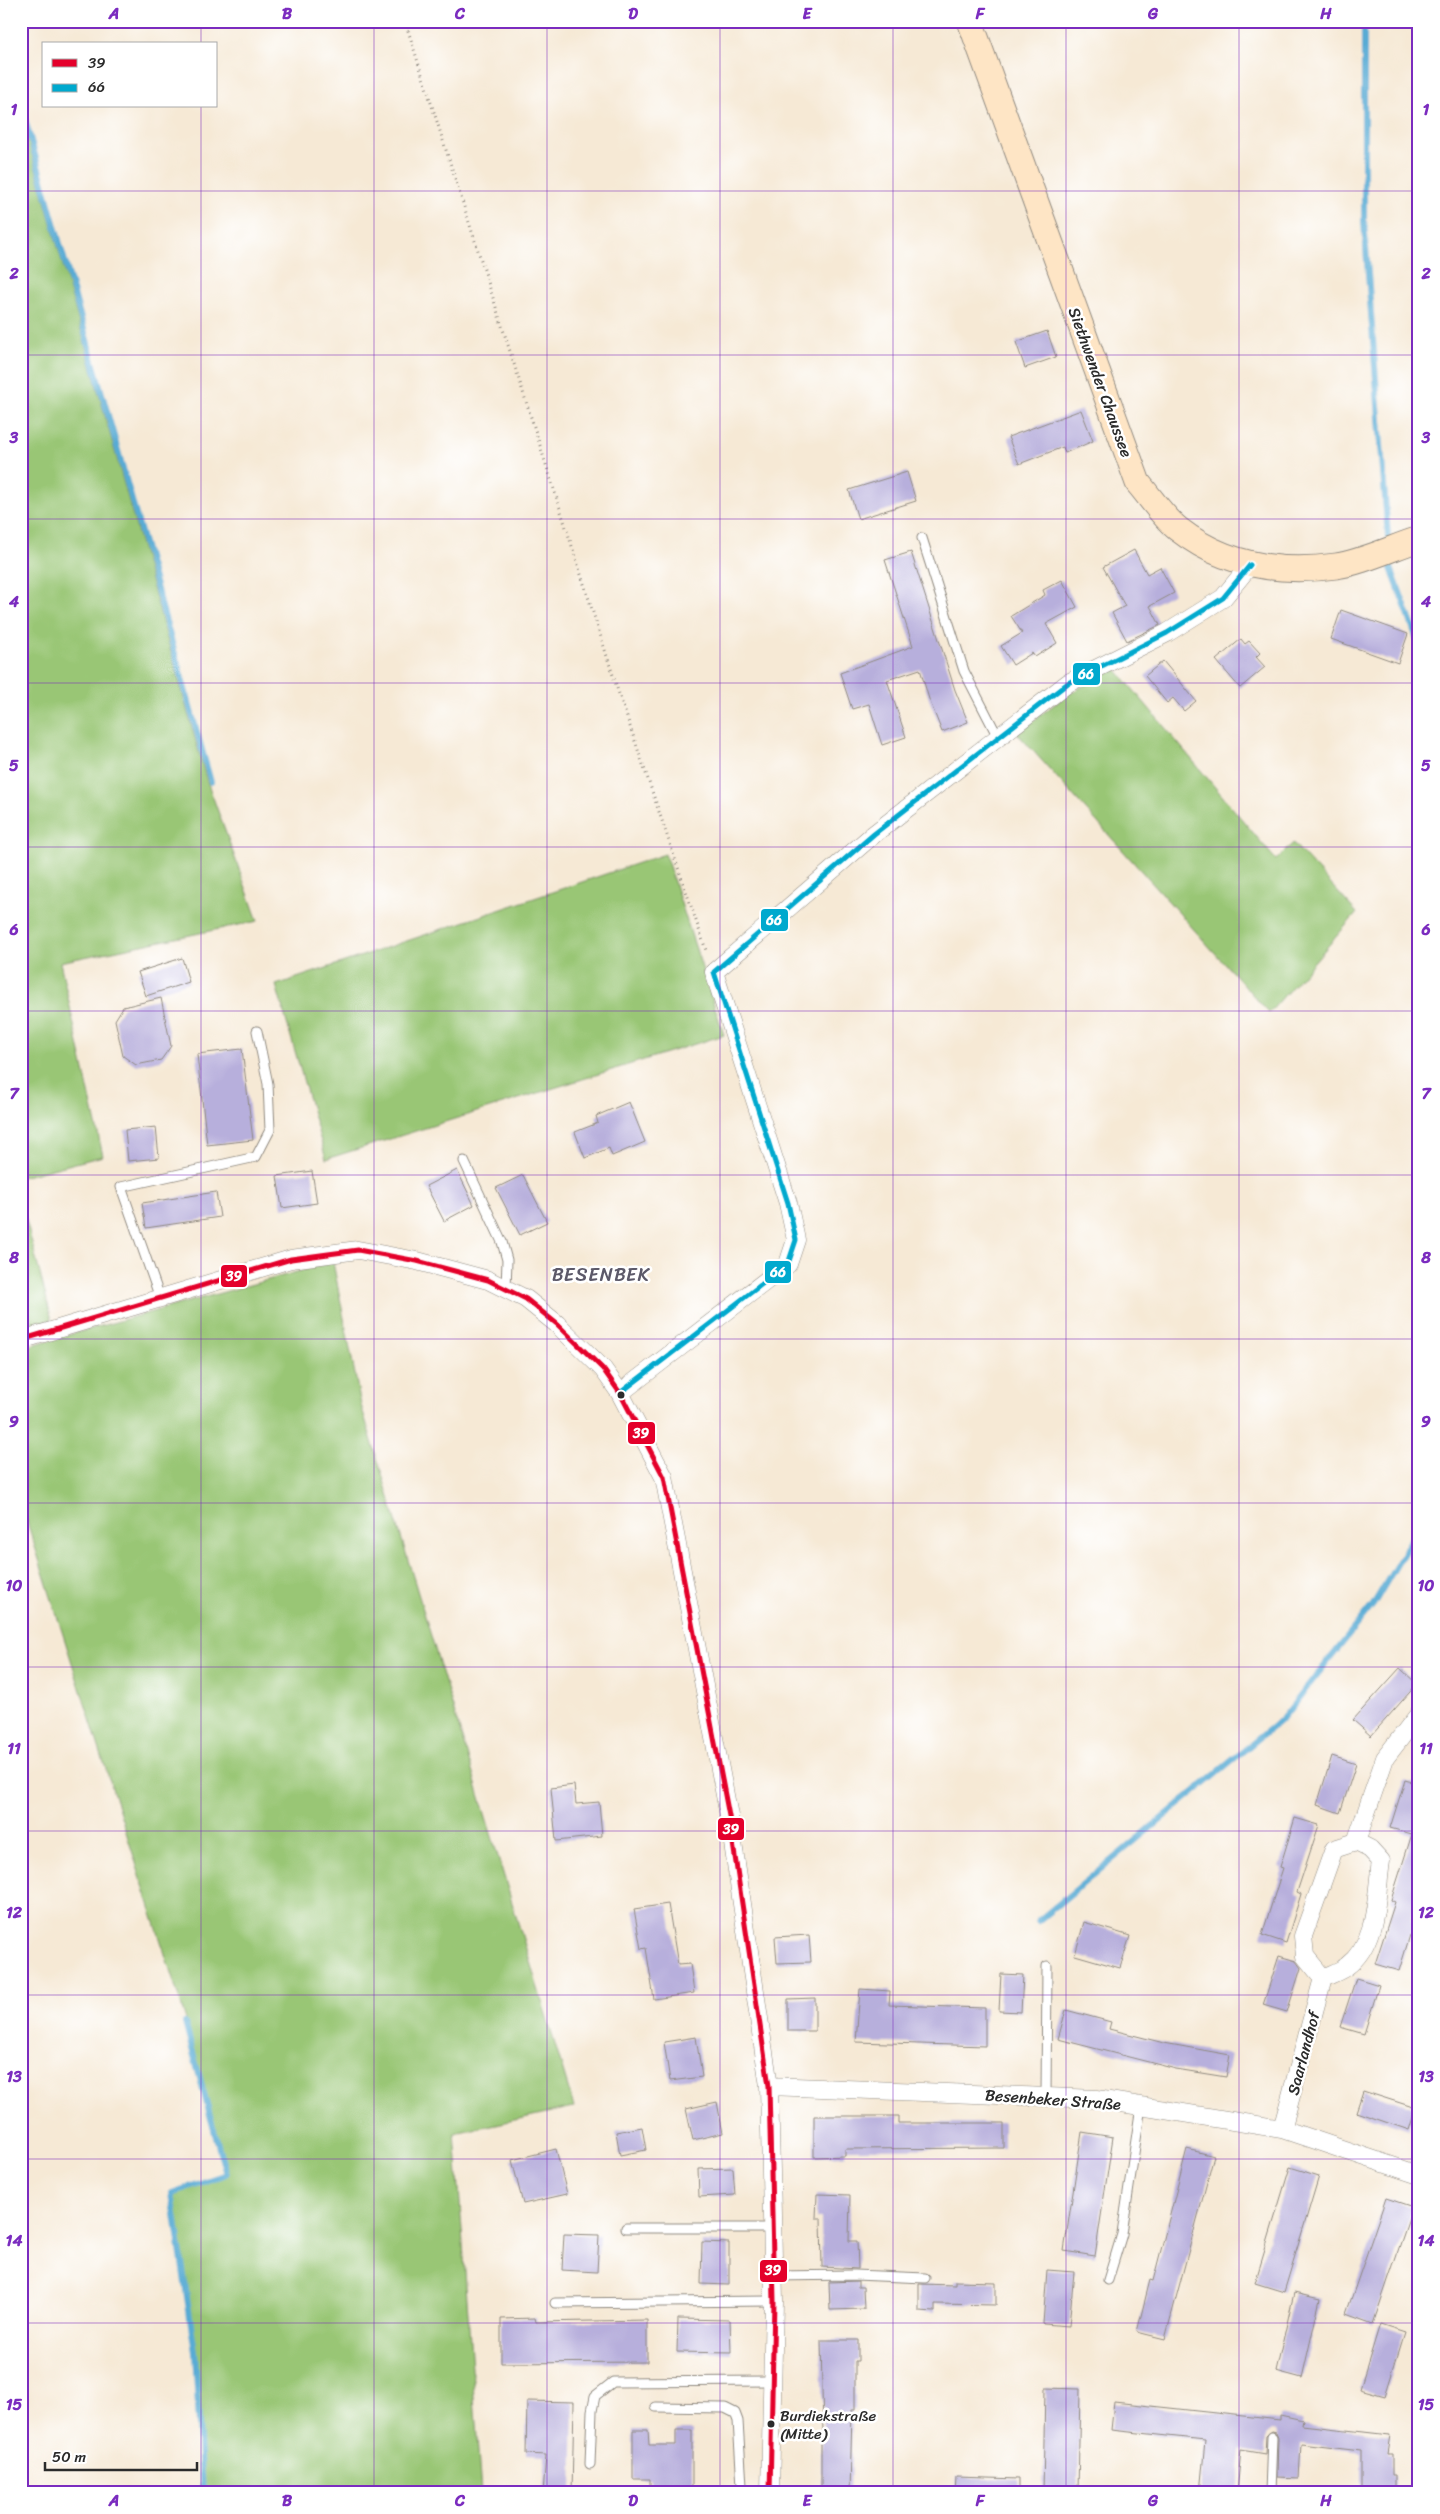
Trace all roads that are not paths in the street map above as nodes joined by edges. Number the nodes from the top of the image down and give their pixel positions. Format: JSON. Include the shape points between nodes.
{"nodes":[{"id":1,"x":970,"y":21,"type":"edge"},
{"id":2,"x":922,"y":538,"type":"dead end"},
{"id":3,"x":1419,"y":539,"type":"edge"},
{"id":4,"x":1250,"y":565,"type":"junction"},
{"id":5,"x":998,"y":737,"type":"junction"},
{"id":6,"x":257,"y":1031,"type":"dead end"},
{"id":7,"x":464,"y":1161,"type":"dead end"},
{"id":8,"x":506,"y":1289,"type":"junction"},
{"id":9,"x":160,"y":1298,"type":"junction"},
{"id":10,"x":21,"y":1340,"type":"edge"},
{"id":11,"x":620,"y":1393,"type":"junction"},
{"id":12,"x":1419,"y":1714,"type":"edge"},
{"id":13,"x":1356,"y":1842,"type":"junction"},
{"id":14,"x":1047,"y":1966,"type":"dead end"},
{"id":15,"x":1323,"y":1978,"type":"junction"},
{"id":16,"x":768,"y":2086,"type":"junction"},
{"id":17,"x":1046,"y":2097,"type":"junction"},
{"id":18,"x":1141,"y":2106,"type":"junction"},
{"id":19,"x":1282,"y":2129,"type":"junction"},
{"id":20,"x":1419,"y":2175,"type":"edge"},
{"id":21,"x":626,"y":2228,"type":"dead end"},
{"id":22,"x":771,"y":2228,"type":"junction"},
{"id":23,"x":773,"y":2276,"type":"junction"},
{"id":24,"x":925,"y":2278,"type":"dead end"},
{"id":25,"x":1108,"y":2280,"type":"dead end"},
{"id":26,"x":774,"y":2301,"type":"junction"},
{"id":27,"x":555,"y":2303,"type":"dead end"},
{"id":28,"x":772,"y":2381,"type":"junction"},
{"id":29,"x":656,"y":2407,"type":"dead end"},
{"id":30,"x":1272,"y":2437,"type":"dead end"},
{"id":31,"x":590,"y":2464,"type":"dead end"},
{"id":32,"x":746,"y":2493,"type":"edge"},
{"id":33,"x":770,"y":2493,"type":"edge"},
{"id":34,"x":1270,"y":2493,"type":"edge"}],
"edges":[{"from":1,"to":4,"type":"main road","name":"Siethwender Chaussee","via":[[1138,483],[1177,528],[1220,555]]},
{"from":2,"to":5,"type":"lane","via":[[964,671]]},
{"from":3,"to":4,"type":"main road","name":"Siethwender Chaussee","via":[[1337,566],[1281,569]]},
{"from":4,"to":5,"type":"street","via":[[1223,598],[1167,633],[1068,683]]},
{"from":5,"to":11,"type":"street","via":[[874,834],[714,972],[788,1203],[796,1240],[788,1264]]},
{"from":6,"to":9,"type":"lane","via":[[268,1084],[270,1130],[256,1157],[121,1187]]},
{"from":7,"to":8,"type":"lane","via":[[502,1242],[507,1260]]},
{"from":8,"to":9,"type":"street","via":[[488,1280],[426,1263],[358,1250],[291,1259]]},
{"from":8,"to":11,"type":"street","via":[[526,1299],[557,1324],[603,1369]]},
{"from":9,"to":10,"type":"street"},
{"from":11,"to":16,"type":"street","via":[[664,1477],[729,1816]]},
{"from":12,"to":13,"type":"street","via":[[1385,1758]]},
{"from":13,"to":15,"type":"street","via":[[1334,1849],[1303,1936],[1305,1956]]},
{"from":13,"to":15,"type":"street","via":[[1370,1849],[1381,1861],[1372,1927],[1361,1952],[1347,1966]]},
{"from":14,"to":17,"type":"lane"},
{"from":15,"to":19,"type":"street","name":"Saarlandhof"},
{"from":16,"to":17,"type":"street","name":"Besenbeker Straße"},
{"from":16,"to":22,"type":"street"},
{"from":17,"to":18,"type":"street","name":"Besenbeker Straße","via":[[1097,2099]]},
{"from":18,"to":19,"type":"street","name":"Besenbeker Straße"},
{"from":18,"to":25,"type":"lane","via":[[1122,2234]]},
{"from":19,"to":20,"type":"street","name":"Besenbeker Straße"},
{"from":21,"to":22,"type":"lane"},
{"from":22,"to":23,"type":"street"},
{"from":23,"to":24,"type":"lane"},
{"from":23,"to":26,"type":"street"},
{"from":26,"to":27,"type":"lane"},
{"from":26,"to":28,"type":"street"},
{"from":28,"to":31,"type":"lane","via":[[613,2382],[595,2396]]},
{"from":28,"to":33,"type":"street"},
{"from":29,"to":32,"type":"lane","via":[[725,2408],[735,2413],[742,2486]]},
{"from":30,"to":34,"type":"lane"}]}
